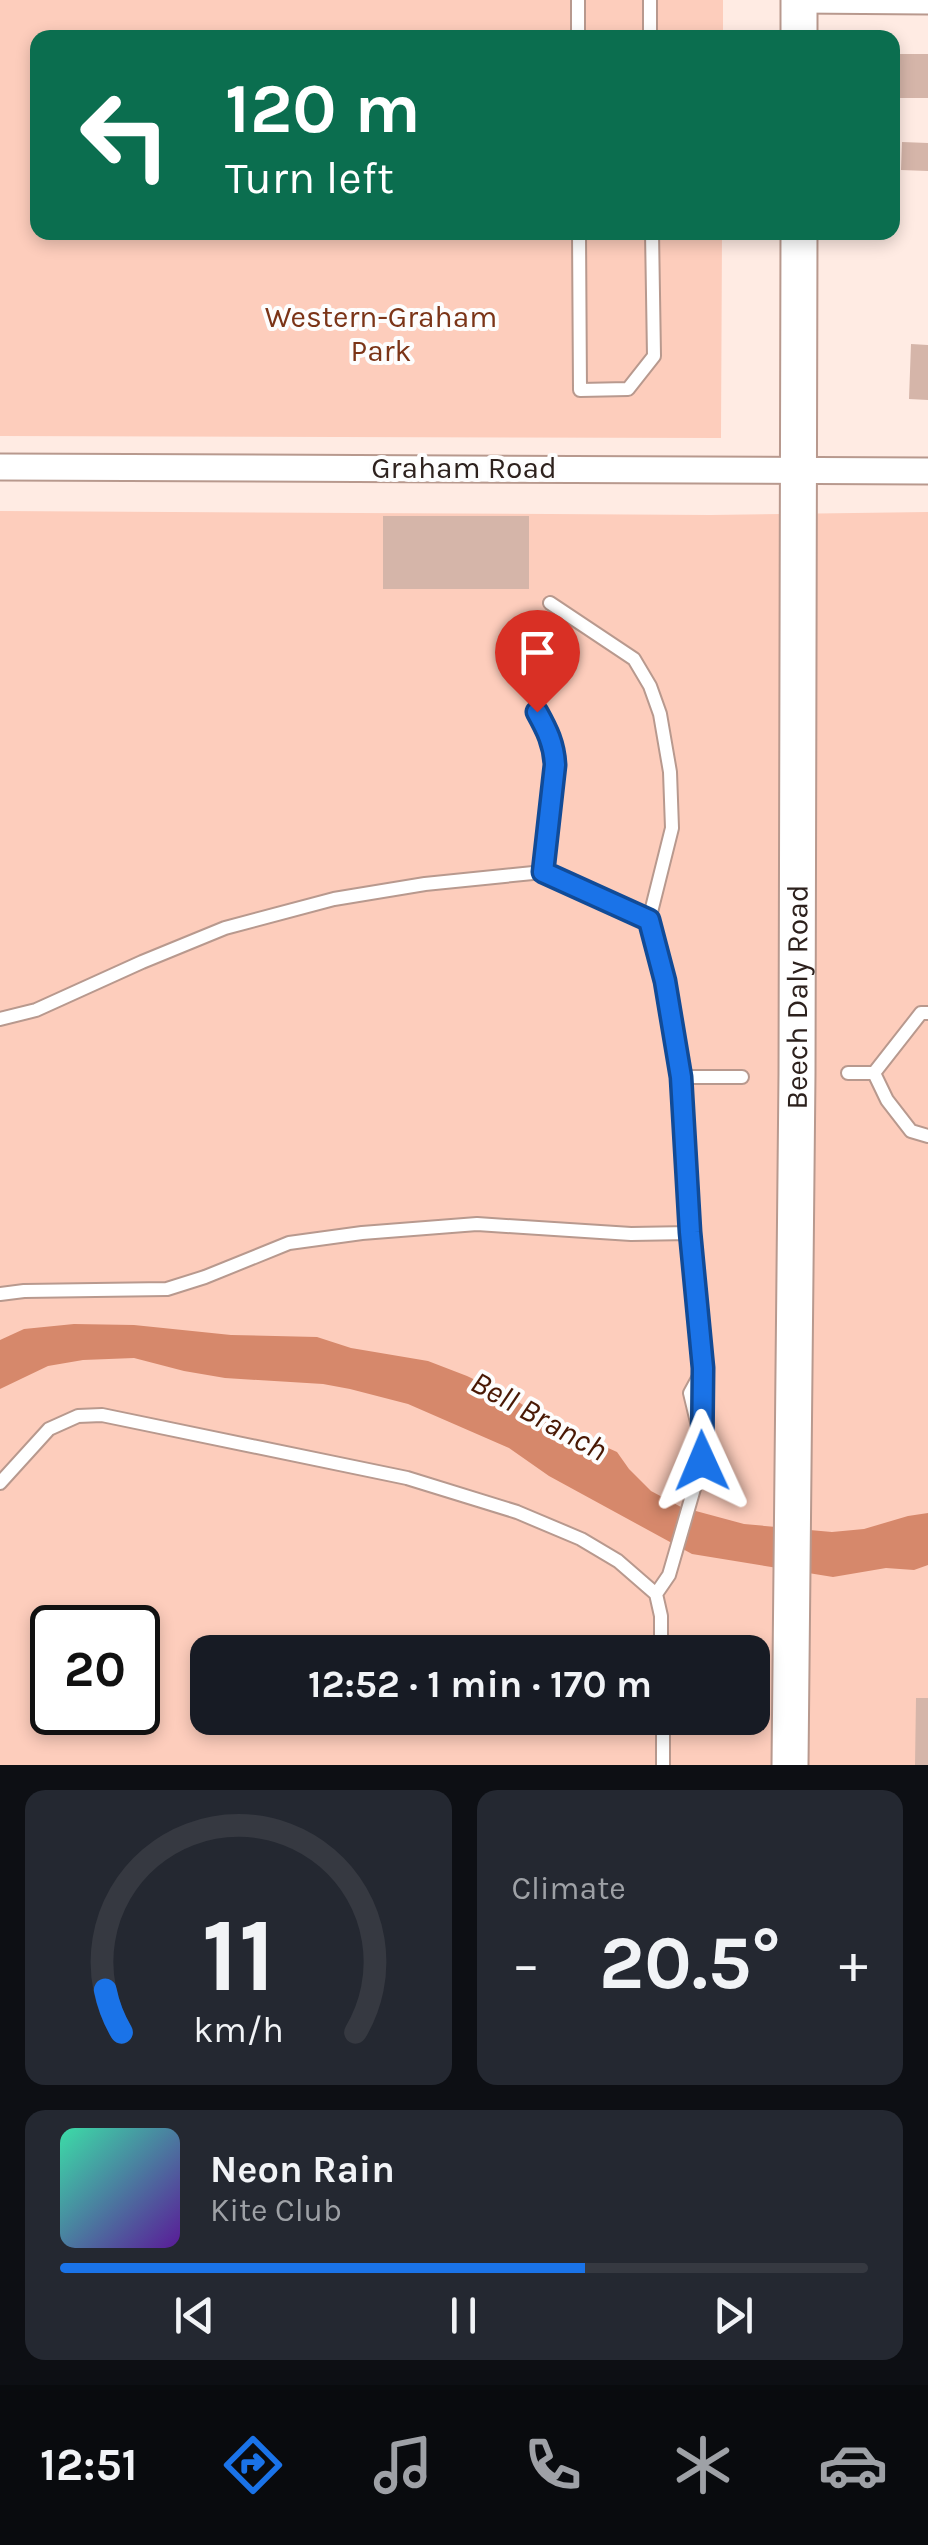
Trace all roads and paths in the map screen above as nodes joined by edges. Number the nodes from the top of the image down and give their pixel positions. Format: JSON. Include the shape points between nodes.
{"nodes":[{"id":1,"x":578,"y":0,"type":"edge"},
{"id":2,"x":650,"y":0,"type":"edge"},
{"id":3,"x":799,"y":0,"type":"edge"},
{"id":4,"x":928,"y":1,"type":"edge"},
{"id":5,"x":578,"y":30,"type":"edge"},
{"id":6,"x":650,"y":30,"type":"edge"},
{"id":7,"x":799,"y":30,"type":"edge"},
{"id":8,"x":579,"y":240,"type":"edge"},
{"id":9,"x":652,"y":240,"type":"edge"},
{"id":10,"x":799,"y":240,"type":"edge"},
{"id":11,"x":0,"y":468,"type":"edge"},
{"id":12,"x":798,"y":470,"type":"junction"},
{"id":13,"x":928,"y":471,"type":"edge"},
{"id":14,"x":550,"y":604,"type":"dead end"},
{"id":15,"x":537,"y":712,"type":"dead end"},
{"id":16,"x":543,"y":872,"type":"junction"},
{"id":17,"x":649,"y":920,"type":"junction"},
{"id":18,"x":928,"y":1012,"type":"edge"},
{"id":19,"x":0,"y":1019,"type":"edge"},
{"id":20,"x":848,"y":1073,"type":"dead end"},
{"id":21,"x":874,"y":1074,"type":"junction"},
{"id":22,"x":681,"y":1077,"type":"junction"},
{"id":23,"x":742,"y":1077,"type":"dead end"},
{"id":24,"x":928,"y":1136,"type":"edge"},
{"id":25,"x":690,"y":1232,"type":"junction"},
{"id":26,"x":0,"y":1294,"type":"edge"},
{"id":27,"x":0,"y":1483,"type":"edge"},
{"id":28,"x":656,"y":1594,"type":"junction"},
{"id":29,"x":661,"y":1635,"type":"edge"},
{"id":30,"x":663,"y":1735,"type":"edge"},
{"id":31,"x":663,"y":1765,"type":"edge"},
{"id":32,"x":790,"y":1765,"type":"edge"}],
"edges":[{"from":1,"to":5,"type":"lane"},
{"from":2,"to":6,"type":"lane"},
{"from":3,"to":4,"type":"street"},
{"from":3,"to":7,"type":"main road"},
{"from":8,"to":9,"type":"lane","via":[[580,390],[628,390],[654,356]]},
{"from":10,"to":12,"type":"main road","name":"Beech Daly Road"},
{"from":11,"to":12,"type":"street","name":"Graham Road"},
{"from":12,"to":13,"type":"street","name":"Graham Road"},
{"from":12,"to":32,"type":"main road","name":"Beech Daly Road"},
{"from":14,"to":17,"type":"lane","via":[[634,659],[660,714],[672,828]]},
{"from":15,"to":16,"type":"lane","via":[[555,765]]},
{"from":16,"to":17,"type":"lane"},
{"from":16,"to":19,"type":"lane","via":[[334,898],[226,928],[36,1010]]},
{"from":17,"to":22,"type":"lane"},
{"from":18,"to":21,"type":"lane"},
{"from":20,"to":21,"type":"lane"},
{"from":21,"to":24,"type":"lane","via":[[911,1131]]},
{"from":22,"to":23,"type":"lane"},
{"from":22,"to":25,"type":"lane"},
{"from":25,"to":26,"type":"lane","via":[[477,1224],[362,1232],[288,1242],[166,1288]]},
{"from":25,"to":28,"type":"lane","via":[[703,1368],[690,1393],[702,1461],[668,1575]]},
{"from":27,"to":28,"type":"lane","via":[[49,1429],[78,1416],[102,1415],[407,1478],[517,1512],[581,1539]]},
{"from":28,"to":29,"type":"lane"},
{"from":30,"to":31,"type":"lane"}]}
